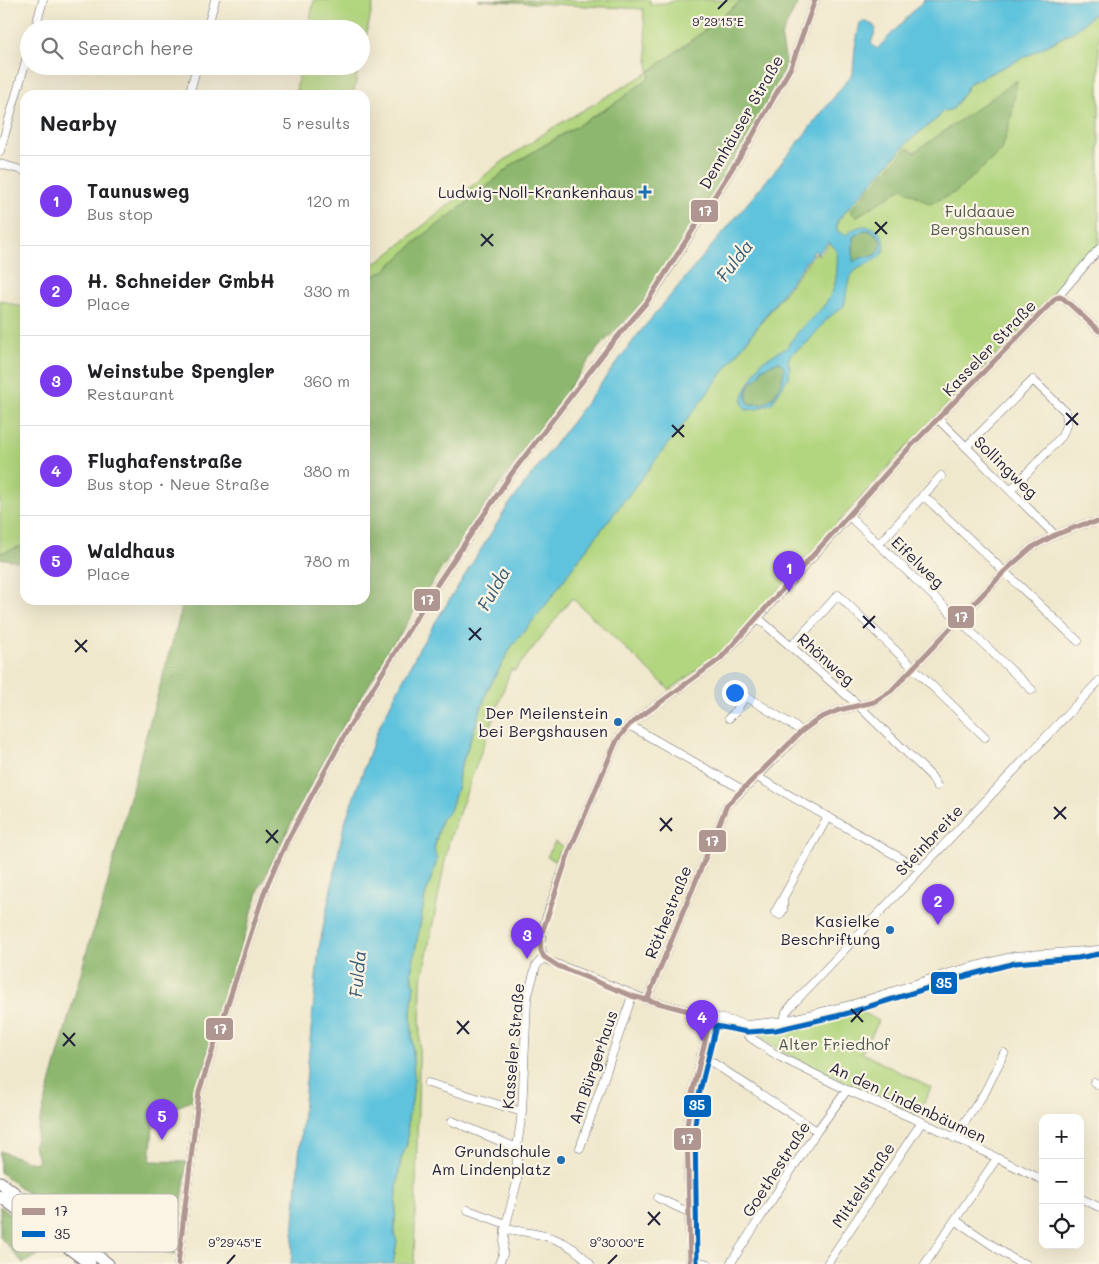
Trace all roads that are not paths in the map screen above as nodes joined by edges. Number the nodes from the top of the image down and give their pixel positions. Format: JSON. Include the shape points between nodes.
{"nodes":[{"id":1,"x":43,"y":0,"type":"edge"},
{"id":2,"x":215,"y":0,"type":"edge"},
{"id":3,"x":815,"y":0,"type":"edge"},
{"id":4,"x":37,"y":20,"type":"edge"},
{"id":5,"x":209,"y":20,"type":"edge"},
{"id":6,"x":22,"y":75,"type":"edge"},
{"id":7,"x":195,"y":75,"type":"edge"},
{"id":8,"x":190,"y":90,"type":"edge"},
{"id":9,"x":0,"y":152,"type":"edge"},
{"id":10,"x":0,"y":164,"type":"edge"},
{"id":11,"x":20,"y":170,"type":"edge"},
{"id":12,"x":1099,"y":249,"type":"edge"},
{"id":13,"x":1060,"y":297,"type":"junction"},
{"id":14,"x":1099,"y":331,"type":"edge"},
{"id":15,"x":938,"y":419,"type":"junction"},
{"id":16,"x":966,"y":448,"type":"junction"},
{"id":17,"x":941,"y":476,"type":"dead end"},
{"id":18,"x":1011,"y":490,"type":"junction"},
{"id":19,"x":923,"y":495,"type":"junction"},
{"id":20,"x":850,"y":516,"type":"junction"},
{"id":21,"x":1099,"y":522,"type":"edge"},
{"id":22,"x":1055,"y":534,"type":"junction"},
{"id":23,"x":879,"y":544,"type":"junction"},
{"id":24,"x":1005,"y":571,"type":"junction"},
{"id":25,"x":758,"y":618,"type":"junction"},
{"id":26,"x":958,"y":620,"type":"junction"},
{"id":27,"x":1078,"y":641,"type":"dead end"},
{"id":28,"x":791,"y":647,"type":"junction"},
{"id":29,"x":913,"y":667,"type":"junction"},
{"id":30,"x":1099,"y":681,"type":"edge"},
{"id":31,"x":1032,"y":690,"type":"dead end"},
{"id":32,"x":859,"y":706,"type":"junction"},
{"id":33,"x":729,"y":718,"type":"dead end"},
{"id":34,"x":629,"y":725,"type":"junction"},
{"id":35,"x":802,"y":731,"type":"junction"},
{"id":36,"x":986,"y":737,"type":"dead end"},
{"id":37,"x":757,"y":778,"type":"junction"},
{"id":38,"x":937,"y":786,"type":"dead end"},
{"id":39,"x":743,"y":790,"type":"junction"},
{"id":40,"x":827,"y":818,"type":"junction"},
{"id":41,"x":920,"y":869,"type":"junction"},
{"id":42,"x":782,"y":898,"type":"dead end"},
{"id":43,"x":1099,"y":946,"type":"edge"},
{"id":44,"x":1088,"y":950,"type":"junction"},
{"id":45,"x":1099,"y":950,"type":"edge"},
{"id":46,"x":544,"y":957,"type":"junction"},
{"id":47,"x":632,"y":996,"type":"junction"},
{"id":48,"x":647,"y":1000,"type":"junction"},
{"id":49,"x":711,"y":1017,"type":"junction"},
{"id":50,"x":784,"y":1021,"type":"junction"},
{"id":51,"x":746,"y":1025,"type":"junction"},
{"id":52,"x":1004,"y":1053,"type":"dead end"},
{"id":53,"x":701,"y":1055,"type":"junction"},
{"id":54,"x":428,"y":1083,"type":"dead end"},
{"id":55,"x":847,"y":1090,"type":"junction"},
{"id":56,"x":522,"y":1112,"type":"junction"},
{"id":57,"x":452,"y":1121,"type":"dead end"},
{"id":58,"x":922,"y":1122,"type":"junction"},
{"id":59,"x":817,"y":1131,"type":"junction"},
{"id":60,"x":954,"y":1138,"type":"junction"},
{"id":61,"x":517,"y":1148,"type":"junction"},
{"id":62,"x":580,"y":1148,"type":"dead end"},
{"id":63,"x":997,"y":1158,"type":"junction"},
{"id":64,"x":1039,"y":1178,"type":"edge"},
{"id":65,"x":0,"y":1182,"type":"edge"},
{"id":66,"x":13,"y":1194,"type":"edge"},
{"id":67,"x":0,"y":1196,"type":"edge"},
{"id":68,"x":658,"y":1198,"type":"dead end"},
{"id":69,"x":1084,"y":1200,"type":"edge"},
{"id":70,"x":12,"y":1203,"type":"edge"},
{"id":71,"x":1099,"y":1207,"type":"edge"},
{"id":72,"x":468,"y":1210,"type":"dead end"},
{"id":73,"x":688,"y":1212,"type":"junction"},
{"id":74,"x":955,"y":1220,"type":"junction"},
{"id":75,"x":506,"y":1226,"type":"junction"},
{"id":76,"x":76,"y":1252,"type":"edge"},
{"id":77,"x":89,"y":1252,"type":"edge"},
{"id":78,"x":503,"y":1254,"type":"junction"},
{"id":79,"x":585,"y":1262,"type":"edge"},
{"id":80,"x":690,"y":1262,"type":"edge"},
{"id":81,"x":1016,"y":1263,"type":"edge"},
{"id":82,"x":90,"y":1264,"type":"edge"},
{"id":83,"x":108,"y":1264,"type":"edge"},
{"id":84,"x":178,"y":1264,"type":"edge"},
{"id":85,"x":499,"y":1264,"type":"edge"},
{"id":86,"x":508,"y":1264,"type":"edge"},
{"id":87,"x":708,"y":1264,"type":"edge"},
{"id":88,"x":730,"y":1264,"type":"edge"},
{"id":89,"x":827,"y":1264,"type":"edge"},
{"id":90,"x":925,"y":1264,"type":"edge"},
{"id":91,"x":1026,"y":1264,"type":"edge"}],
"edges":[{"from":1,"to":4,"type":"street"},
{"from":2,"to":5,"type":"street"},
{"from":3,"to":84,"type":"street","name":"Dennhäuser Straße","via":[[791,67],[749,142],[647,302],[512,473],[434,589],[349,727],[287,841],[265,890],[200,1092]]},
{"from":6,"to":9,"type":"street"},
{"from":7,"to":8,"type":"street"},
{"from":10,"to":11,"type":"street"},
{"from":12,"to":13,"type":"street","name":"Kasseler Straße"},
{"from":13,"to":14,"type":"street"},
{"from":13,"to":15,"type":"street","name":"Kasseler Straße"},
{"from":15,"to":16,"type":"street","name":"Sollingweg"},
{"from":15,"to":20,"type":"street","name":"Kasseler Straße","via":[[870,490]]},
{"from":16,"to":18,"type":"street","name":"Sollingweg"},
{"from":16,"to":18,"type":"street","via":[[1033,380],[1066,412],[1068,423],[1062,436]]},
{"from":17,"to":19,"type":"street"},
{"from":18,"to":22,"type":"street","name":"Sollingweg"},
{"from":19,"to":23,"type":"street"},
{"from":19,"to":24,"type":"street"},
{"from":20,"to":23,"type":"street","name":"Eifelweg"},
{"from":20,"to":25,"type":"street","name":"Kasseler Straße"},
{"from":21,"to":22,"type":"street","name":"Röthestraße"},
{"from":22,"to":24,"type":"street","name":"Röthestraße","via":[[1031,548]]},
{"from":23,"to":26,"type":"street","name":"Eifelweg"},
{"from":24,"to":26,"type":"street","name":"Röthestraße"},
{"from":24,"to":27,"type":"street"},
{"from":25,"to":28,"type":"street","name":"Rhönweg"},
{"from":25,"to":34,"type":"street","name":"Kasseler Straße","via":[[713,665]]},
{"from":26,"to":29,"type":"street","name":"Röthestraße"},
{"from":26,"to":31,"type":"street","name":"Eifelweg"},
{"from":28,"to":29,"type":"street","via":[[838,595]]},
{"from":28,"to":32,"type":"street","name":"Rhönweg"},
{"from":29,"to":32,"type":"street","name":"Röthestraße","via":[[891,691],[874,702]]},
{"from":29,"to":36,"type":"street"},
{"from":30,"to":41,"type":"street","name":"Steinbreite"},
{"from":32,"to":35,"type":"street","name":"Röthestraße","via":[[820,718]]},
{"from":32,"to":38,"type":"street","name":"Rhönweg","via":[[932,776]]},
{"from":33,"to":35,"type":"street","via":[[746,697]]},
{"from":34,"to":39,"type":"street"},
{"from":34,"to":46,"type":"street","name":"Kasseler Straße","via":[[617,740],[569,852],[540,939]]},
{"from":35,"to":37,"type":"street","name":"Röthestraße"},
{"from":37,"to":39,"type":"street","name":"Röthestraße"},
{"from":37,"to":40,"type":"street"},
{"from":39,"to":48,"type":"street","name":"Röthestraße","via":[[727,805]]},
{"from":40,"to":41,"type":"street"},
{"from":40,"to":42,"type":"street"},
{"from":41,"to":50,"type":"street","name":"Steinbreite","via":[[792,1005]]},
{"from":43,"to":44,"type":"street"},
{"from":44,"to":45,"type":"street"},
{"from":44,"to":50,"type":"street","via":[[1014,956],[949,973],[862,1002]]},
{"from":46,"to":47,"type":"street","via":[[558,966]]},
{"from":46,"to":56,"type":"street","name":"Kasseler Straße","via":[[536,966],[528,999]]},
{"from":47,"to":48,"type":"street"},
{"from":47,"to":62,"type":"street","name":"Am Bürgerhaus"},
{"from":48,"to":49,"type":"street"},
{"from":49,"to":51,"type":"street"},
{"from":49,"to":53,"type":"street"},
{"from":50,"to":51,"type":"street"},
{"from":51,"to":55,"type":"street","name":"An den Lindenbäumen","via":[[747,1034],[757,1043]]},
{"from":52,"to":60,"type":"street","via":[[985,1092]]},
{"from":53,"to":59,"type":"street"},
{"from":53,"to":73,"type":"street","via":[[687,1126]]},
{"from":54,"to":56,"type":"street"},
{"from":55,"to":58,"type":"street","name":"An den Lindenbäumen"},
{"from":55,"to":59,"type":"street","name":"Goethestraße"},
{"from":56,"to":61,"type":"street","name":"Kasseler Straße"},
{"from":57,"to":61,"type":"street"},
{"from":58,"to":60,"type":"street","name":"An den Lindenbäumen"},
{"from":58,"to":89,"type":"street","name":"Mittelstraße"},
{"from":59,"to":88,"type":"street","name":"Goethestraße"},
{"from":60,"to":63,"type":"street","name":"An den Lindenbäumen"},
{"from":61,"to":75,"type":"street","name":"Kasseler Straße","via":[[517,1182]]},
{"from":63,"to":64,"type":"street","name":"An den Lindenbäumen"},
{"from":63,"to":74,"type":"street"},
{"from":65,"to":66,"type":"highway"},
{"from":67,"to":70,"type":"highway"},
{"from":68,"to":73,"type":"street"},
{"from":69,"to":71,"type":"street"},
{"from":72,"to":75,"type":"street"},
{"from":73,"to":80,"type":"street"},
{"from":74,"to":81,"type":"street"},
{"from":74,"to":90,"type":"street"},
{"from":75,"to":78,"type":"street","name":"Kasseler Straße"},
{"from":75,"to":79,"type":"street","via":[[556,1238]]},
{"from":76,"to":82,"type":"highway"},
{"from":77,"to":83,"type":"highway"},
{"from":78,"to":85,"type":"street"},
{"from":78,"to":86,"type":"street"},
{"from":80,"to":87,"type":"street"},
{"from":81,"to":91,"type":"street"}]}
